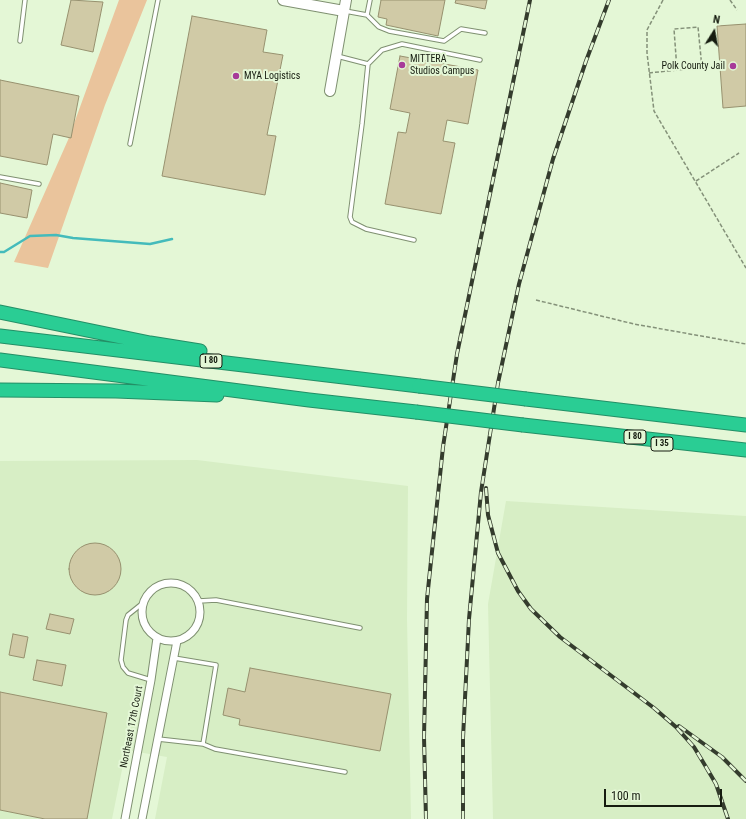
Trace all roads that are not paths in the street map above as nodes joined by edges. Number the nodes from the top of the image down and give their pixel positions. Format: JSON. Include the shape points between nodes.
{"nodes":[{"id":1,"x":25,"y":0,"type":"edge"},
{"id":2,"x":158,"y":0,"type":"edge"},
{"id":3,"x":283,"y":0,"type":"edge"},
{"id":4,"x":346,"y":0,"type":"edge"},
{"id":5,"x":370,"y":0,"type":"edge"},
{"id":6,"x":344,"y":11,"type":"junction"},
{"id":7,"x":367,"y":15,"type":"junction"},
{"id":8,"x":485,"y":33,"type":"dead end"},
{"id":9,"x":20,"y":41,"type":"dead end"},
{"id":10,"x":336,"y":56,"type":"junction"},
{"id":11,"x":480,"y":60,"type":"dead end"},
{"id":12,"x":368,"y":64,"type":"junction"},
{"id":13,"x":330,"y":91,"type":"dead end"},
{"id":14,"x":130,"y":144,"type":"dead end"},
{"id":15,"x":0,"y":177,"type":"edge"},
{"id":16,"x":39,"y":184,"type":"dead end"},
{"id":17,"x":414,"y":240,"type":"dead end"},
{"id":18,"x":0,"y":312,"type":"edge"},
{"id":19,"x":0,"y":336,"type":"edge"},
{"id":20,"x":0,"y":360,"type":"edge"},
{"id":21,"x":382,"y":381,"type":"junction"},
{"id":22,"x":0,"y":390,"type":"edge"},
{"id":23,"x":309,"y":400,"type":"junction"},
{"id":24,"x":746,"y":425,"type":"edge"},
{"id":25,"x":577,"y":431,"type":"junction"},
{"id":26,"x":746,"y":450,"type":"edge"},
{"id":27,"x":746,"y":458,"type":"edge"},
{"id":28,"x":199,"y":601,"type":"junction"},
{"id":29,"x":143,"y":603,"type":"junction"},
{"id":30,"x":360,"y":628,"type":"dead end"},
{"id":31,"x":157,"y":638,"type":"junction"},
{"id":32,"x":177,"y":641,"type":"junction"},
{"id":33,"x":173,"y":658,"type":"junction"},
{"id":34,"x":151,"y":680,"type":"junction"},
{"id":35,"x":158,"y":739,"type":"junction"},
{"id":36,"x":203,"y":744,"type":"junction"},
{"id":37,"x":345,"y":772,"type":"dead end"},
{"id":38,"x":124,"y":819,"type":"edge"},
{"id":39,"x":142,"y":819,"type":"edge"}],
"edges":[{"from":1,"to":9,"type":"lane"},
{"from":2,"to":14,"type":"lane"},
{"from":3,"to":6,"type":"street"},
{"from":4,"to":6,"type":"street"},
{"from":5,"to":7,"type":"lane"},
{"from":6,"to":7,"type":"lane"},
{"from":6,"to":10,"type":"street"},
{"from":7,"to":8,"type":"lane","via":[[379,27],[389,31],[444,41],[461,29]]},
{"from":10,"to":12,"type":"lane"},
{"from":10,"to":13,"type":"street"},
{"from":11,"to":12,"type":"lane","via":[[402,44],[382,50]]},
{"from":12,"to":17,"type":"lane","via":[[350,217],[352,222],[366,229]]},
{"from":15,"to":16,"type":"lane"},
{"from":18,"to":21,"type":"highway","via":[[150,343]]},
{"from":19,"to":21,"type":"highway","number":"I 80"},
{"from":20,"to":23,"type":"highway","number":"I 80"},
{"from":21,"to":24,"type":"highway","number":"I 80","bridge":true},
{"from":22,"to":23,"type":"highway","via":[[116,391]]},
{"from":23,"to":25,"type":"highway","number":"I 80","bridge":true},
{"from":25,"to":26,"type":"highway","number":"I 80"},
{"from":25,"to":27,"type":"highway","number":"I 35"},
{"from":28,"to":29,"type":"street","via":[[188,587],[170,582],[153,588]]},
{"from":28,"to":30,"type":"lane","via":[[216,600]]},
{"from":28,"to":32,"type":"street","via":[[200,618],[197,626],[192,633]]},
{"from":29,"to":31,"type":"street","via":[[144,623],[149,632]]},
{"from":29,"to":34,"type":"lane","via":[[128,615],[126,620],[121,660],[128,672]]},
{"from":31,"to":32,"type":"street"},
{"from":31,"to":34,"type":"street","name":"Northeast 17th Court"},
{"from":32,"to":33,"type":"street"},
{"from":33,"to":35,"type":"street"},
{"from":33,"to":36,"type":"lane","via":[[216,665]]},
{"from":34,"to":38,"type":"street","name":"Northeast 17th Court"},
{"from":35,"to":36,"type":"lane"},
{"from":35,"to":39,"type":"street"},
{"from":36,"to":37,"type":"lane","via":[[215,749]]}]}
